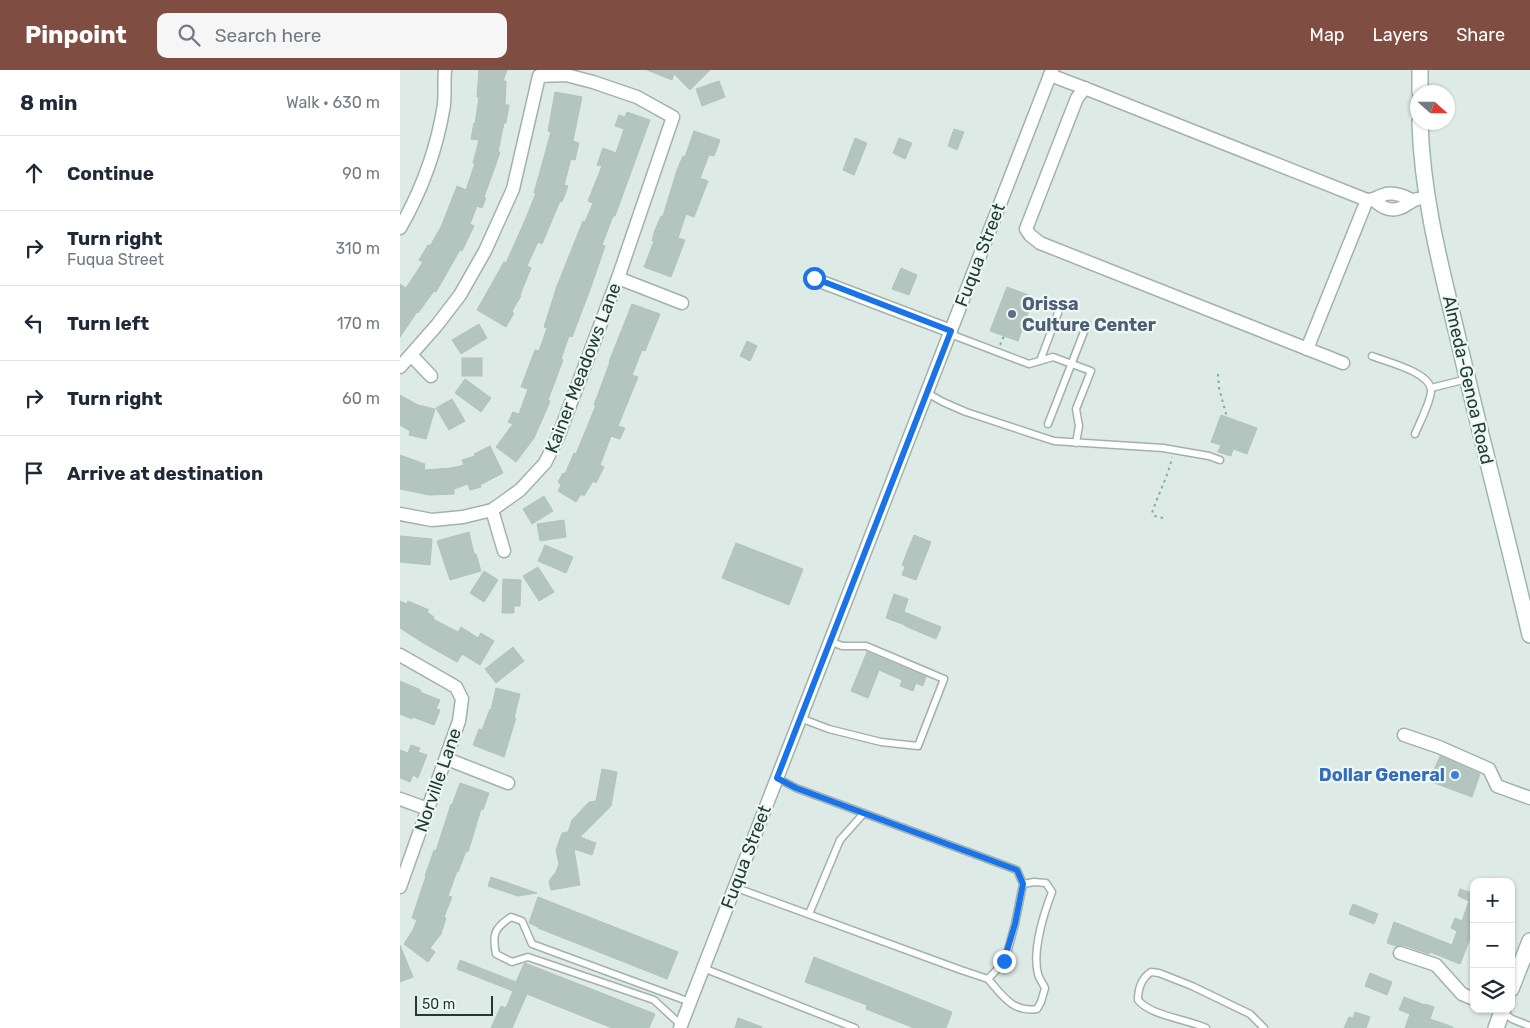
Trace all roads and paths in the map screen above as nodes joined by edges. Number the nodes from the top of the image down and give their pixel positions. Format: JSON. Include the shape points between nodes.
{"nodes":[{"id":1,"x":445,"y":70,"type":"edge"},
{"id":2,"x":1420,"y":70,"type":"edge"},
{"id":3,"x":1051,"y":73,"type":"edge"},
{"id":4,"x":1420,"y":85,"type":"edge"},
{"id":5,"x":1085,"y":88,"type":"junction"},
{"id":6,"x":1420,"y":130,"type":"edge"},
{"id":7,"x":1420,"y":199,"type":"junction"},
{"id":8,"x":1371,"y":200,"type":"junction"},
{"id":9,"x":400,"y":228,"type":"edge"},
{"id":10,"x":618,"y":278,"type":"junction"},
{"id":11,"x":814,"y":278,"type":"dead end"},
{"id":12,"x":682,"y":303,"type":"dead end"},
{"id":13,"x":1058,"y":313,"type":"dead end"},
{"id":14,"x":1087,"y":324,"type":"dead end"},
{"id":15,"x":950,"y":332,"type":"junction"},
{"id":16,"x":1307,"y":349,"type":"junction"},
{"id":17,"x":410,"y":355,"type":"junction"},
{"id":18,"x":1372,"y":356,"type":"dead end"},
{"id":19,"x":1040,"y":361,"type":"junction"},
{"id":20,"x":1343,"y":363,"type":"dead end"},
{"id":21,"x":1071,"y":364,"type":"junction"},
{"id":22,"x":401,"y":365,"type":"edge"},
{"id":23,"x":1218,"y":374,"type":"dead end"},
{"id":24,"x":430,"y":376,"type":"dead end"},
{"id":25,"x":1467,"y":379,"type":"junction"},
{"id":26,"x":1431,"y":388,"type":"junction"},
{"id":27,"x":927,"y":393,"type":"junction"},
{"id":28,"x":1225,"y":416,"type":"dead end"},
{"id":29,"x":1048,"y":424,"type":"dead end"},
{"id":30,"x":1415,"y":434,"type":"dead end"},
{"id":31,"x":1076,"y":443,"type":"junction"},
{"id":32,"x":1220,"y":460,"type":"dead end"},
{"id":33,"x":1171,"y":462,"type":"dead end"},
{"id":34,"x":492,"y":510,"type":"junction"},
{"id":35,"x":400,"y":514,"type":"edge"},
{"id":36,"x":1163,"y":518,"type":"dead end"},
{"id":37,"x":504,"y":551,"type":"dead end"},
{"id":38,"x":1530,"y":635,"type":"edge"},
{"id":39,"x":830,"y":641,"type":"junction"},
{"id":40,"x":400,"y":655,"type":"edge"},
{"id":41,"x":800,"y":718,"type":"junction"},
{"id":42,"x":1404,"y":736,"type":"dead end"},
{"id":43,"x":446,"y":759,"type":"junction"},
{"id":44,"x":777,"y":778,"type":"junction"},
{"id":45,"x":508,"y":783,"type":"dead end"},
{"id":46,"x":1530,"y":798,"type":"edge"},
{"id":47,"x":400,"y":800,"type":"edge"},
{"id":48,"x":428,"y":809,"type":"junction"},
{"id":49,"x":864,"y":813,"type":"junction"},
{"id":50,"x":1023,"y":884,"type":"junction"},
{"id":51,"x":400,"y":887,"type":"edge"},
{"id":52,"x":734,"y":887,"type":"junction"},
{"id":53,"x":809,"y":914,"type":"junction"},
{"id":54,"x":1530,"y":942,"type":"edge"},
{"id":55,"x":1400,"y":953,"type":"dead end"},
{"id":56,"x":703,"y":968,"type":"junction"},
{"id":57,"x":988,"y":979,"type":"junction"},
{"id":58,"x":1515,"y":979,"type":"edge"},
{"id":59,"x":1470,"y":997,"type":"edge"},
{"id":60,"x":690,"y":1002,"type":"junction"},
{"id":61,"x":1500,"y":1013,"type":"edge"},
{"id":62,"x":1505,"y":1013,"type":"edge"},
{"id":63,"x":1530,"y":1026,"type":"edge"},
{"id":64,"x":680,"y":1027,"type":"edge"},
{"id":65,"x":855,"y":1028,"type":"edge"},
{"id":66,"x":1206,"y":1028,"type":"edge"},
{"id":67,"x":1264,"y":1028,"type":"edge"},
{"id":68,"x":1496,"y":1028,"type":"edge"}],
"edges":[{"from":1,"to":9,"type":"street","via":[[444,103],[432,157]]},
{"from":2,"to":4,"type":"main road"},
{"from":3,"to":5,"type":"street"},
{"from":3,"to":15,"type":"street","name":"Fuqua Street"},
{"from":5,"to":8,"type":"street"},
{"from":5,"to":16,"type":"street","via":[[1077,98],[1026,229],[1030,235],[1040,243]]},
{"from":6,"to":7,"type":"main road","name":"Almeda-Genoa Road"},
{"from":7,"to":8,"type":"street","via":[[1399,209],[1382,208]]},
{"from":7,"to":25,"type":"main road","name":"Almeda-Genoa Road","via":[[1432,232]]},
{"from":8,"to":16,"type":"street"},
{"from":10,"to":12,"type":"street"},
{"from":10,"to":17,"type":"street","name":"Kainer Meadows Lane","via":[[673,117],[638,97],[593,82],[566,75],[539,76],[513,189],[485,251],[460,295]]},
{"from":10,"to":34,"type":"street","name":"Kainer Meadows Lane","via":[[558,438],[545,463],[520,490]]},
{"from":11,"to":15,"type":"street"},
{"from":13,"to":19,"type":"lane"},
{"from":14,"to":21,"type":"lane"},
{"from":15,"to":19,"type":"lane","via":[[1029,364]]},
{"from":15,"to":27,"type":"street","name":"Fuqua Street"},
{"from":16,"to":20,"type":"street"},
{"from":17,"to":22,"type":"street"},
{"from":17,"to":24,"type":"street"},
{"from":18,"to":26,"type":"lane","via":[[1421,375]]},
{"from":19,"to":21,"type":"lane","via":[[1053,357]]},
{"from":21,"to":29,"type":"lane"},
{"from":21,"to":31,"type":"lane","via":[[1091,371],[1076,409],[1079,426]]},
{"from":23,"to":28,"type":"path"},
{"from":25,"to":26,"type":"lane"},
{"from":25,"to":38,"type":"main road","name":"Almeda-Genoa Road"},
{"from":26,"to":30,"type":"lane"},
{"from":27,"to":31,"type":"lane","via":[[966,412],[1030,434]]},
{"from":27,"to":39,"type":"street","name":"Fuqua Street"},
{"from":31,"to":32,"type":"lane","via":[[1163,448]]},
{"from":33,"to":36,"type":"path","via":[[1152,513]]},
{"from":34,"to":35,"type":"street","name":"Kainer Meadows Lane","via":[[432,520]]},
{"from":34,"to":37,"type":"street"},
{"from":39,"to":41,"type":"street","name":"Fuqua Street"},
{"from":39,"to":41,"type":"lane","via":[[842,646],[866,646],[944,679],[918,746],[881,742],[830,730]]},
{"from":40,"to":43,"type":"street","name":"Norville Lane","via":[[456,687],[462,699],[459,721]]},
{"from":41,"to":44,"type":"street","name":"Fuqua Street"},
{"from":42,"to":46,"type":"street","via":[[1489,769],[1497,786]]},
{"from":43,"to":45,"type":"street"},
{"from":43,"to":48,"type":"street","name":"Norville Lane"},
{"from":44,"to":49,"type":"lane"},
{"from":44,"to":52,"type":"street","name":"Fuqua Street"},
{"from":47,"to":48,"type":"street"},
{"from":48,"to":51,"type":"street","name":"Norville Lane"},
{"from":49,"to":50,"type":"lane","via":[[1017,870]]},
{"from":49,"to":53,"type":"lane","via":[[840,840]]},
{"from":50,"to":57,"type":"lane","via":[[1004,961]]},
{"from":50,"to":57,"type":"lane","via":[[1046,882],[1052,892],[1044,914],[1036,958],[1038,975],[1045,988],[1041,1002],[1037,1009],[1027,1011],[1011,1004]]},
{"from":52,"to":53,"type":"lane"},
{"from":52,"to":56,"type":"street","name":"Fuqua Street"},
{"from":53,"to":57,"type":"lane"},
{"from":54,"to":58,"type":"main road"},
{"from":55,"to":59,"type":"street","via":[[1436,965],[1462,994]]},
{"from":56,"to":60,"type":"street","name":"Fuqua Street"},
{"from":56,"to":65,"type":"lane"},
{"from":60,"to":64,"type":"street","name":"Fuqua Street"},
{"from":60,"to":64,"type":"lane","via":[[532,944],[522,921],[511,917],[500,924],[493,940],[496,954],[512,962],[528,957],[654,1000]]},
{"from":61,"to":68,"type":"main road"},
{"from":62,"to":63,"type":"lane"},
{"from":66,"to":67,"type":"lane","via":[[1141,1003],[1138,993],[1145,976],[1151,972],[1159,973],[1192,986],[1250,1014]]}]}
